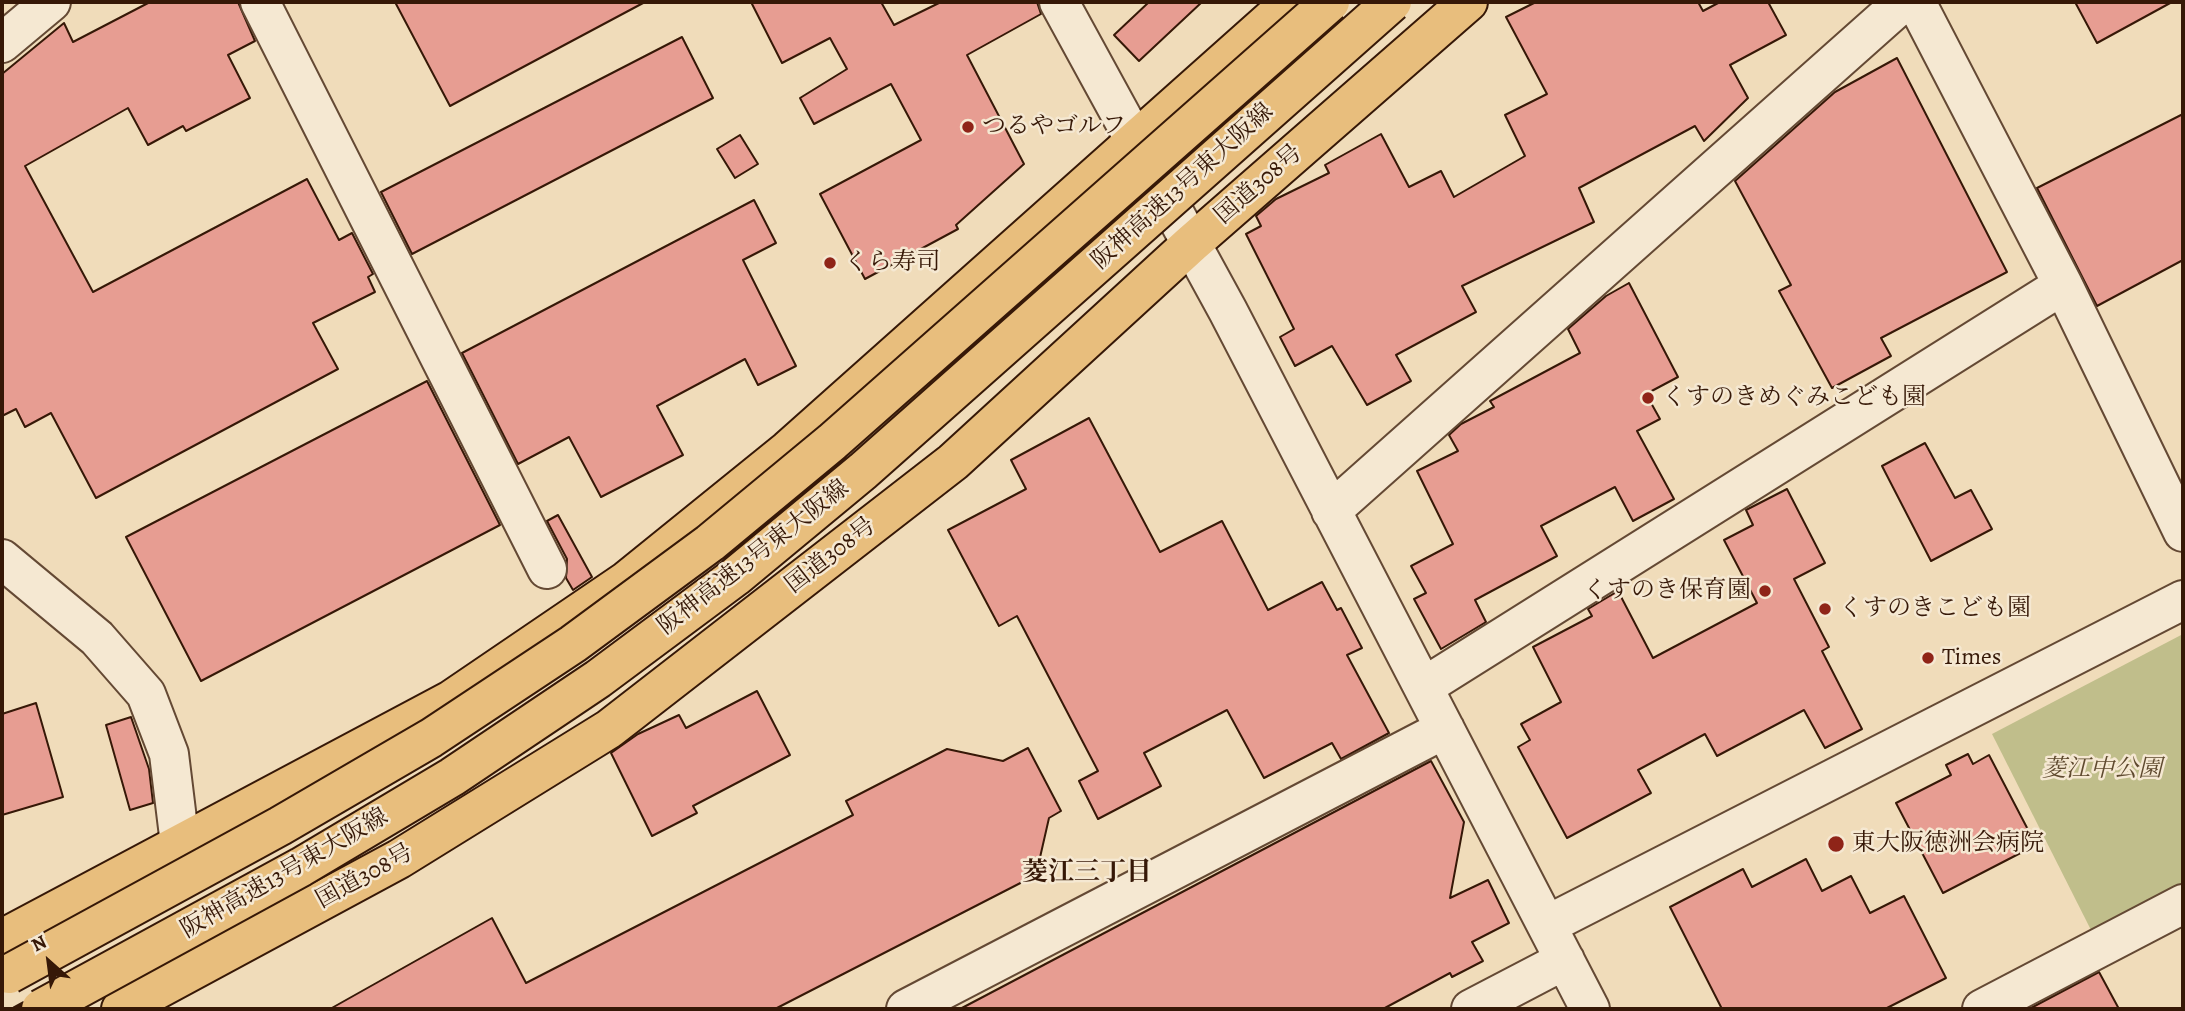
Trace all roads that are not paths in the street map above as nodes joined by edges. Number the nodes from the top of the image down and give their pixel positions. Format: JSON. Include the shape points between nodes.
{"nodes":[{"id":1,"x":51,"y":2,"type":"edge"},
{"id":2,"x":260,"y":2,"type":"edge"},
{"id":3,"x":1059,"y":2,"type":"edge"},
{"id":4,"x":1290,"y":2,"type":"edge"},
{"id":5,"x":1329,"y":2,"type":"edge"},
{"id":6,"x":1392,"y":2,"type":"edge"},
{"id":7,"x":1468,"y":2,"type":"edge"},
{"id":8,"x":1903,"y":2,"type":"edge"},
{"id":9,"x":1916,"y":2,"type":"edge"},
{"id":10,"x":2,"y":43,"type":"edge"},
{"id":11,"x":1135,"y":142,"type":"junction"},
{"id":12,"x":1191,"y":244,"type":"junction"},
{"id":13,"x":2063,"y":285,"type":"junction"},
{"id":14,"x":1331,"y":511,"type":"junction"},
{"id":15,"x":2183,"y":532,"type":"edge"},
{"id":16,"x":2,"y":559,"type":"edge"},
{"id":17,"x":547,"y":569,"type":"dead end"},
{"id":18,"x":2183,"y":600,"type":"edge"},
{"id":19,"x":1424,"y":686,"type":"junction"},
{"id":20,"x":1445,"y":729,"type":"junction"},
{"id":21,"x":180,"y":844,"type":"junction"},
{"id":22,"x":2183,"y":904,"type":"edge"},
{"id":23,"x":1547,"y":925,"type":"junction"},
{"id":24,"x":2,"y":939,"type":"edge"},
{"id":25,"x":1565,"y":960,"type":"junction"},
{"id":26,"x":2,"y":978,"type":"edge"},
{"id":27,"x":160,"y":999,"type":"edge"},
{"id":28,"x":41,"y":1009,"type":"edge"},
{"id":29,"x":121,"y":1009,"type":"edge"},
{"id":30,"x":906,"y":1009,"type":"edge"},
{"id":31,"x":1471,"y":1009,"type":"edge"},
{"id":32,"x":1590,"y":1009,"type":"edge"},
{"id":33,"x":1982,"y":1009,"type":"edge"}],
"edges":[{"from":1,"to":10,"type":"street"},
{"from":2,"to":17,"type":"street"},
{"from":3,"to":11,"type":"street"},
{"from":4,"to":11,"type":"highway"},
{"from":5,"to":26,"type":"highway","name":"阪神高速13号東大阪線","bridge":true,"via":[[832,442],[710,543],[594,629],[408,752]]},
{"from":6,"to":28,"type":"highway","name":"阪神高速13号東大阪線","bridge":true,"via":[[863,471],[735,577],[619,664],[440,784],[301,867]]},
{"from":7,"to":12,"type":"highway","name":"国道308号"},
{"from":8,"to":14,"type":"street"},
{"from":9,"to":13,"type":"street"},
{"from":11,"to":12,"type":"street"},
{"from":11,"to":21,"type":"highway","via":[[788,450],[626,581],[452,700]]},
{"from":12,"to":14,"type":"street"},
{"from":12,"to":27,"type":"highway","name":"国道308号","via":[[953,462],[609,729]]},
{"from":13,"to":15,"type":"street"},
{"from":13,"to":19,"type":"street"},
{"from":14,"to":19,"type":"street"},
{"from":16,"to":21,"type":"street","via":[[97,638],[146,694],[169,754]]},
{"from":18,"to":23,"type":"street"},
{"from":19,"to":20,"type":"street"},
{"from":20,"to":23,"type":"street"},
{"from":20,"to":30,"type":"street"},
{"from":21,"to":24,"type":"highway"},
{"from":22,"to":33,"type":"street"},
{"from":23,"to":25,"type":"street"},
{"from":25,"to":31,"type":"street"},
{"from":25,"to":32,"type":"street"},
{"from":27,"to":29,"type":"highway","name":"国道308号"}]}
